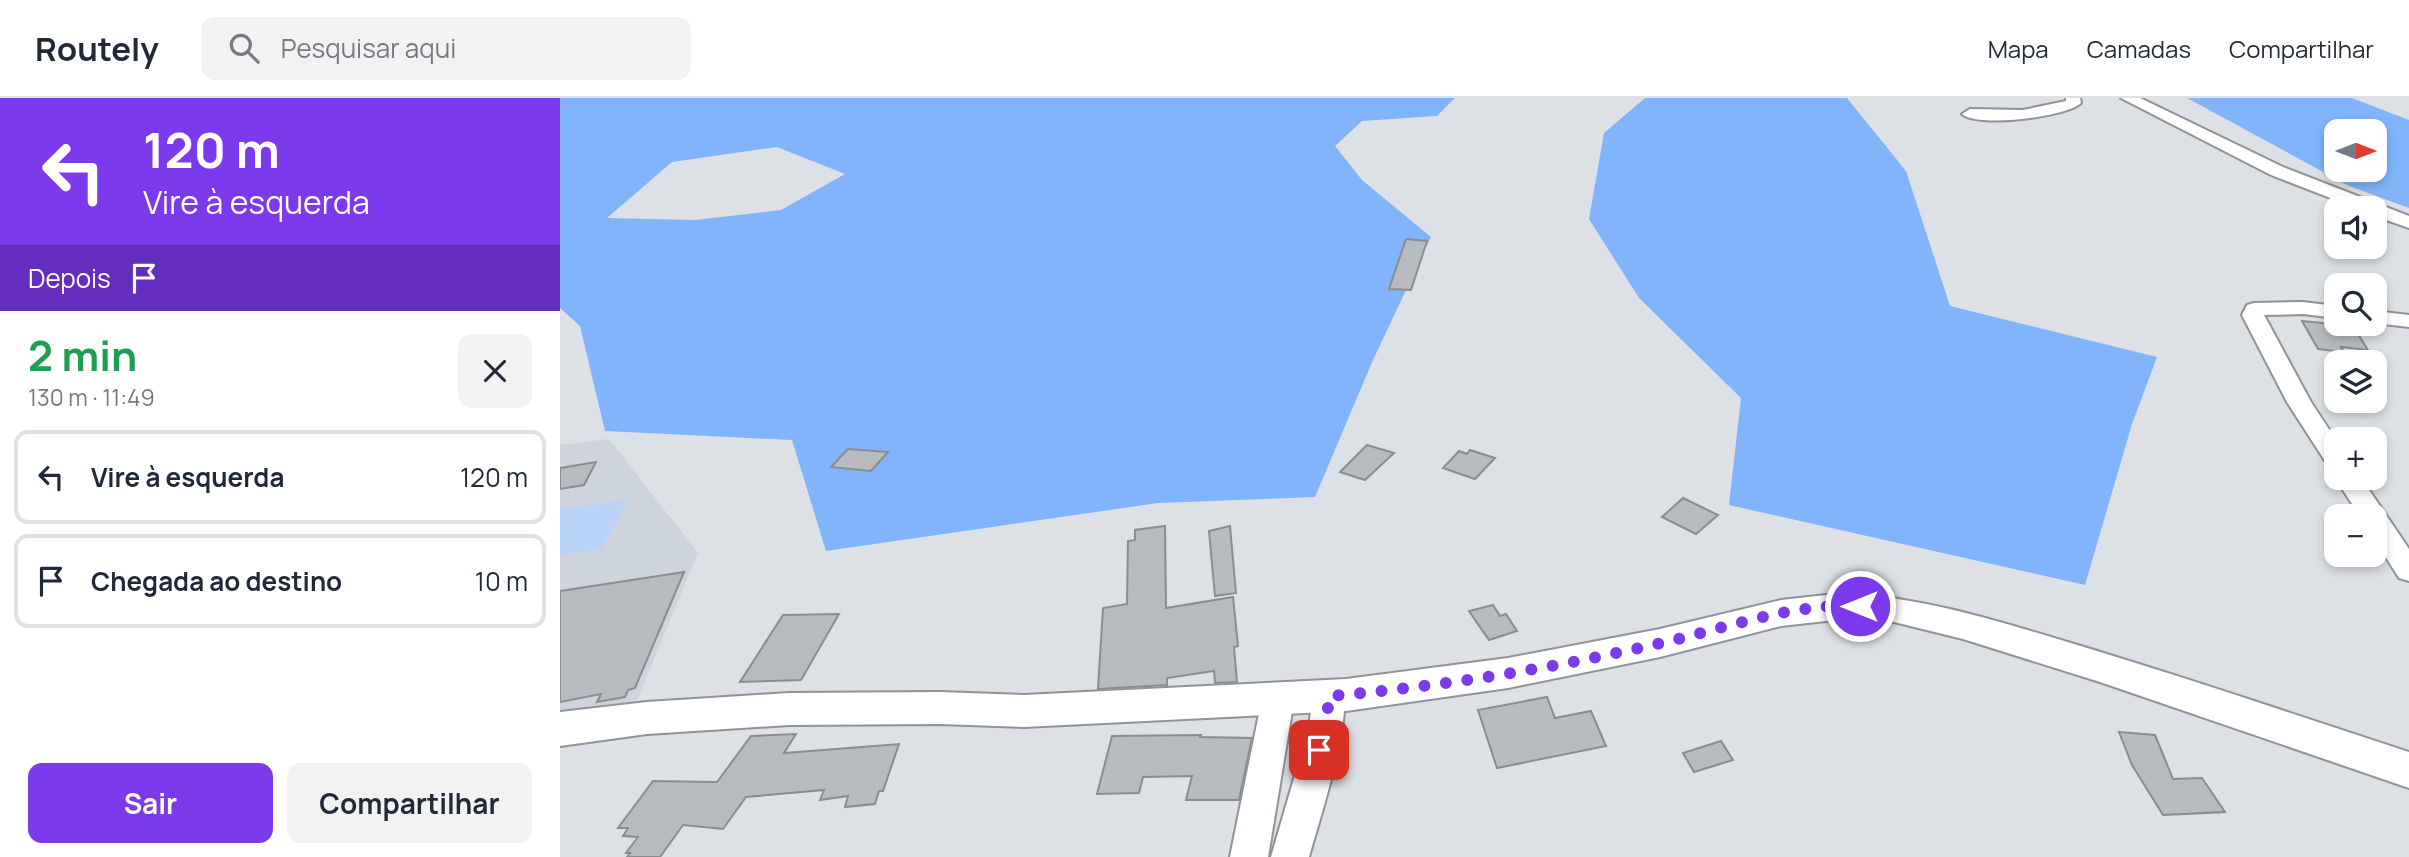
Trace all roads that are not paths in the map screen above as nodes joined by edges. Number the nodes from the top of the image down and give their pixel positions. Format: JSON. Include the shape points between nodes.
{"nodes":[{"id":1,"x":2073,"y":98,"type":"edge"},
{"id":2,"x":2128,"y":98,"type":"edge"},
{"id":3,"x":1970,"y":114,"type":"dead end"},
{"id":4,"x":2340,"y":196,"type":"edge"},
{"id":5,"x":2387,"y":214,"type":"edge"},
{"id":6,"x":2409,"y":222,"type":"edge"},
{"id":7,"x":2324,"y":311,"type":"edge"},
{"id":8,"x":2387,"y":318,"type":"edge"},
{"id":9,"x":2409,"y":321,"type":"edge"},
{"id":10,"x":2324,"y":441,"type":"edge"},
{"id":11,"x":2387,"y":537,"type":"edge"},
{"id":12,"x":2409,"y":570,"type":"edge"},
{"id":13,"x":1329,"y":696,"type":"junction"},
{"id":14,"x":1278,"y":699,"type":"junction"},
{"id":15,"x":560,"y":729,"type":"edge"},
{"id":16,"x":2409,"y":770,"type":"edge"},
{"id":17,"x":1249,"y":857,"type":"edge"},
{"id":18,"x":1290,"y":857,"type":"edge"}],
"edges":[{"from":1,"to":3,"type":"street","via":[[2074,103],[2064,107],[1996,116]]},
{"from":2,"to":4,"type":"street","via":[[2277,171]]},
{"from":5,"to":6,"type":"street"},
{"from":7,"to":10,"type":"street","via":[[2268,306],[2254,309],[2253,315]]},
{"from":8,"to":9,"type":"street"},
{"from":11,"to":12,"type":"street"},
{"from":13,"to":14,"type":"main road"},
{"from":13,"to":16,"type":"main road","via":[[1508,673],[1804,609],[1870,607],[1967,626]]},
{"from":13,"to":18,"type":"street","via":[[1326,727]]},
{"from":14,"to":15,"type":"main road","via":[[1024,711],[789,709]]},
{"from":14,"to":17,"type":"street"}]}
